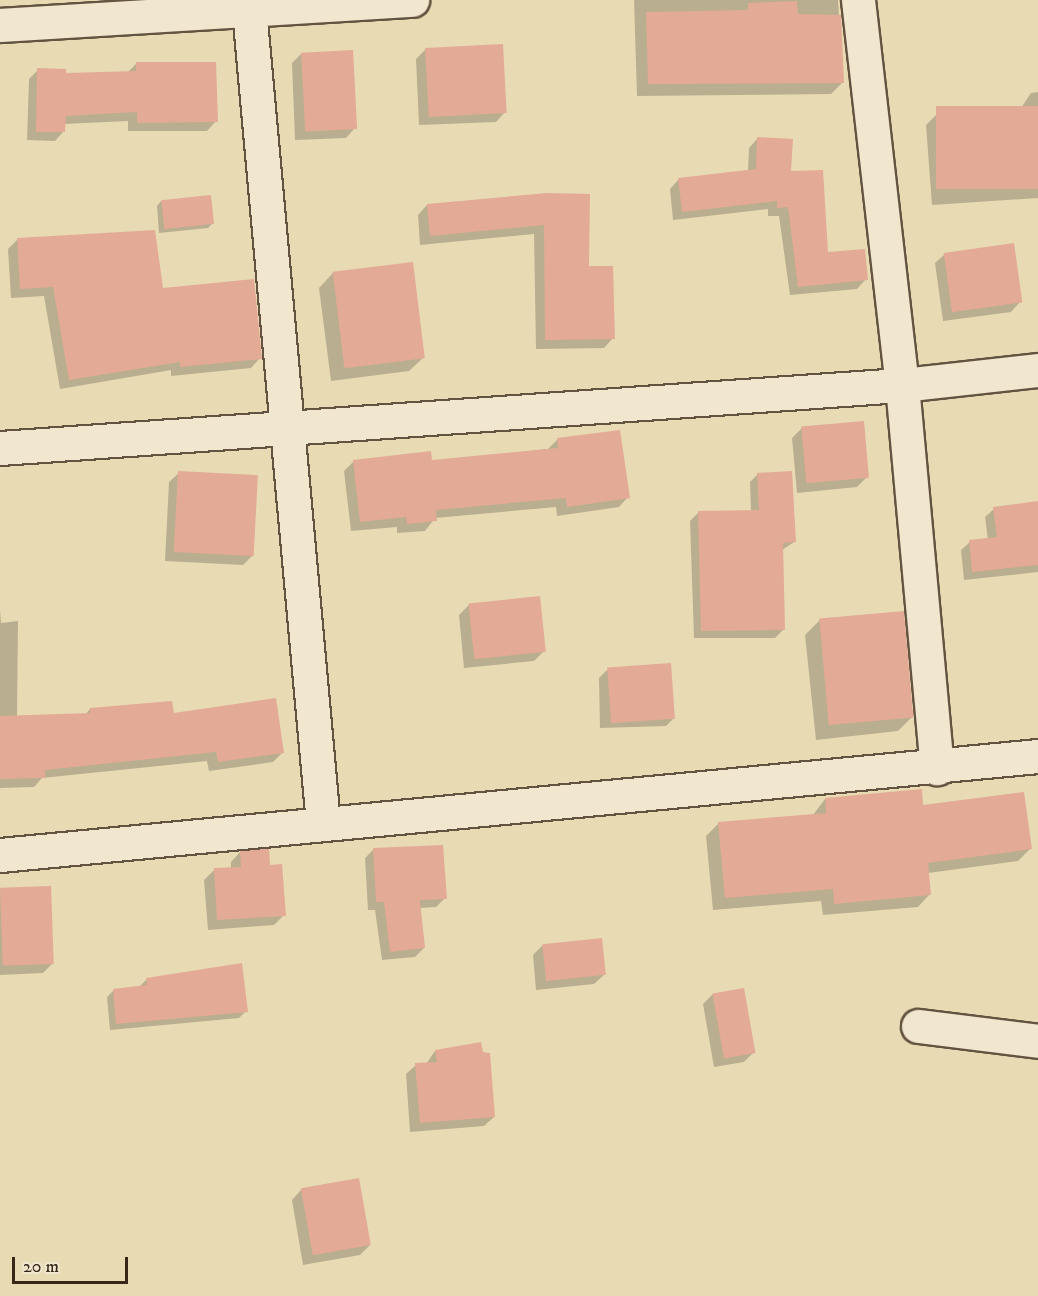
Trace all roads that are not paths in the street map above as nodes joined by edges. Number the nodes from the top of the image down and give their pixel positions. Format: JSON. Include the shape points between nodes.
{"nodes":[{"id":1,"x":412,"y":0,"type":"edge"},
{"id":2,"x":858,"y":0,"type":"edge"},
{"id":3,"x":249,"y":10,"type":"junction"},
{"id":4,"x":0,"y":26,"type":"edge"},
{"id":5,"x":1038,"y":370,"type":"edge"},
{"id":6,"x":902,"y":385,"type":"junction"},
{"id":7,"x":285,"y":425,"type":"junction"},
{"id":8,"x":0,"y":448,"type":"edge"},
{"id":9,"x":1038,"y":756,"type":"edge"},
{"id":10,"x":937,"y":768,"type":"junction"},
{"id":11,"x":323,"y":823,"type":"junction"},
{"id":12,"x":0,"y":855,"type":"edge"},
{"id":13,"x":918,"y":1026,"type":"dead end"},
{"id":14,"x":1038,"y":1041,"type":"edge"}],
"edges":[{"from":1,"to":3,"type":"street"},
{"from":2,"to":6,"type":"street"},
{"from":3,"to":4,"type":"street"},
{"from":3,"to":7,"type":"street"},
{"from":5,"to":6,"type":"street"},
{"from":6,"to":7,"type":"street"},
{"from":6,"to":10,"type":"street"},
{"from":7,"to":8,"type":"street"},
{"from":7,"to":11,"type":"street"},
{"from":9,"to":10,"type":"street"},
{"from":10,"to":11,"type":"street"},
{"from":11,"to":12,"type":"street"},
{"from":13,"to":14,"type":"street"}]}
